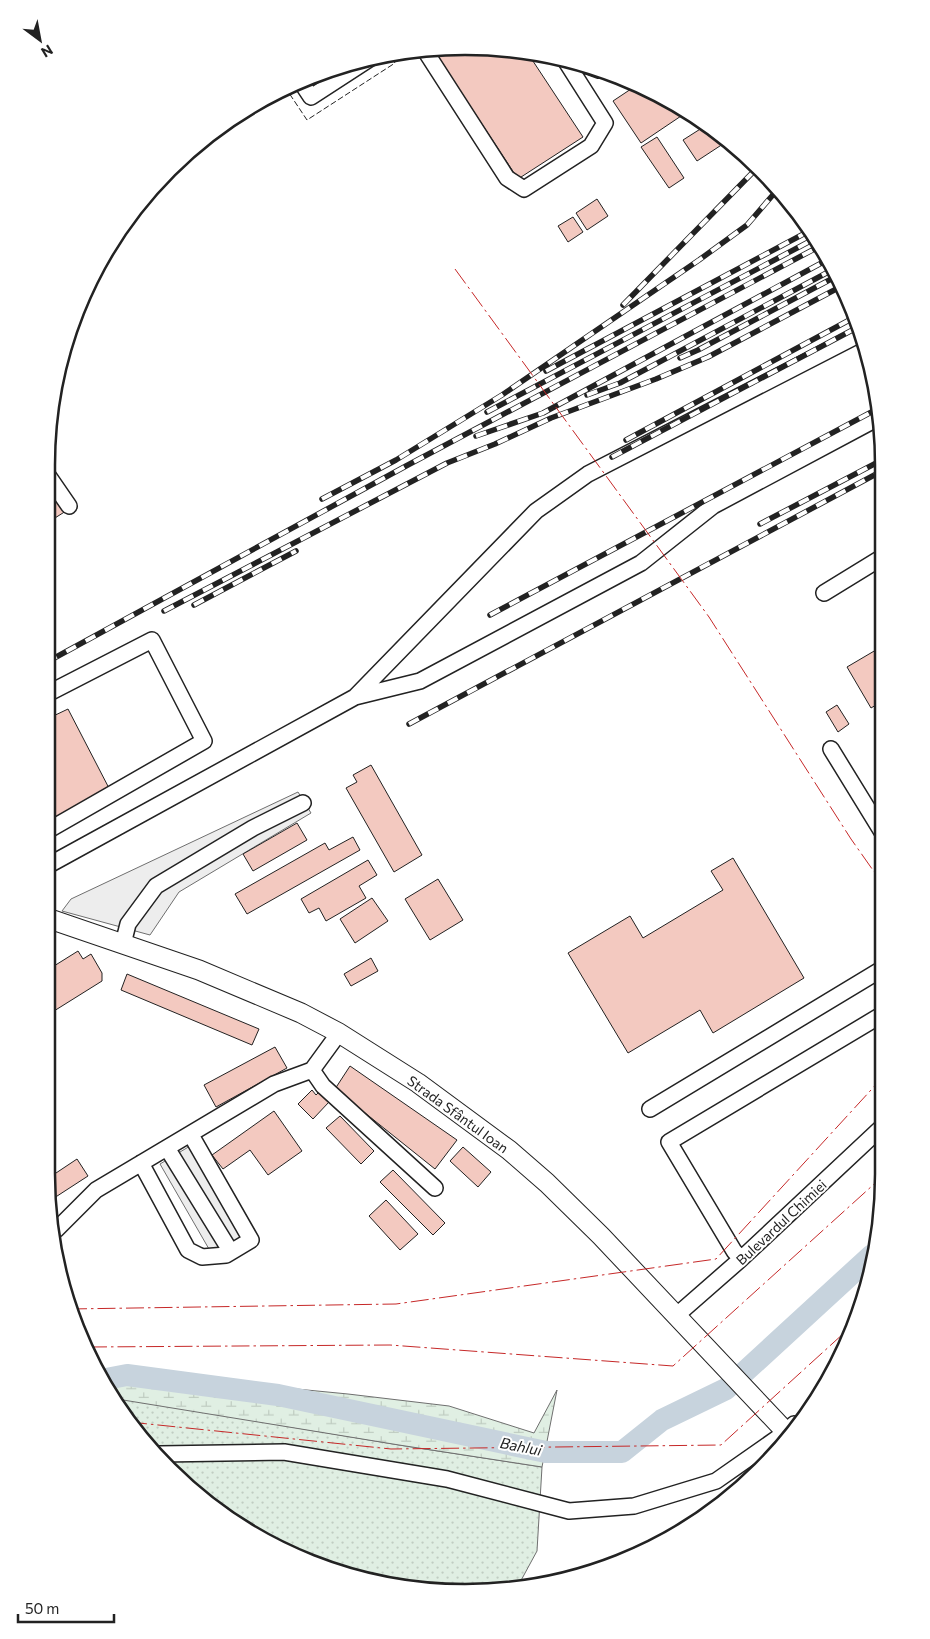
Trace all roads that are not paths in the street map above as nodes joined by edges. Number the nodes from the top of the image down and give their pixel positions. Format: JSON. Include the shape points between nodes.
{"nodes":[{"id":1,"x":429,"y":57,"type":"edge"},
{"id":2,"x":571,"y":69,"type":"edge"},
{"id":3,"x":350,"y":72,"type":"edge"},
{"id":4,"x":305,"y":88,"type":"edge"},
{"id":5,"x":854,"y":336,"type":"edge"},
{"id":6,"x":872,"y":421,"type":"edge"},
{"id":7,"x":55,"y":486,"type":"edge"},
{"id":8,"x":69,"y":506,"type":"dead end"},
{"id":9,"x":875,"y":562,"type":"edge"},
{"id":10,"x":824,"y":593,"type":"dead end"},
{"id":11,"x":55,"y":690,"type":"edge"},
{"id":12,"x":355,"y":697,"type":"junction"},
{"id":13,"x":831,"y":749,"type":"dead end"},
{"id":14,"x":303,"y":803,"type":"dead end"},
{"id":15,"x":875,"y":821,"type":"edge"},
{"id":16,"x":55,"y":826,"type":"edge"},
{"id":17,"x":55,"y":862,"type":"edge"},
{"id":18,"x":55,"y":921,"type":"edge"},
{"id":19,"x":123,"y":944,"type":"junction"},
{"id":20,"x":875,"y":973,"type":"edge"},
{"id":21,"x":875,"y":1019,"type":"edge"},
{"id":22,"x":339,"y":1033,"type":"junction"},
{"id":23,"x":312,"y":1070,"type":"junction"},
{"id":24,"x":650,"y":1109,"type":"dead end"},
{"id":25,"x":875,"y":1133,"type":"edge"},
{"id":26,"x":191,"y":1135,"type":"junction"},
{"id":27,"x":167,"y":1148,"type":"junction"},
{"id":28,"x":141,"y":1163,"type":"junction"},
{"id":29,"x":435,"y":1188,"type":"dead end"},
{"id":30,"x":59,"y":1227,"type":"edge"},
{"id":31,"x":231,"y":1252,"type":"junction"},
{"id":32,"x":741,"y":1259,"type":"junction"},
{"id":33,"x":677,"y":1315,"type":"junction"},
{"id":34,"x":787,"y":1428,"type":"edge"},
{"id":35,"x":779,"y":1437,"type":"edge"},
{"id":36,"x":166,"y":1454,"type":"edge"}],
"edges":[{"from":1,"to":2,"type":"street","via":[[507,178],[524,189],[590,146],[605,123]]},
{"from":3,"to":4,"type":"street","via":[[311,97]]},
{"from":5,"to":12,"type":"street","via":[[588,474],[536,511]]},
{"from":6,"to":12,"type":"street","via":[[713,506],[641,563],[420,681]]},
{"from":7,"to":8,"type":"street"},
{"from":9,"to":10,"type":"street"},
{"from":11,"to":16,"type":"street","via":[[152,640],[204,741]]},
{"from":12,"to":17,"type":"street"},
{"from":13,"to":15,"type":"street"},
{"from":14,"to":19,"type":"street","via":[[253,828],[156,886],[128,924]]},
{"from":18,"to":19,"type":"main road","name":"Strada Sfântul Ioan"},
{"from":19,"to":22,"type":"main road","name":"Strada Sfântul Ioan","via":[[199,970],[301,1013]]},
{"from":20,"to":24,"type":"street"},
{"from":21,"to":32,"type":"street","via":[[669,1142]]},
{"from":22,"to":23,"type":"street"},
{"from":22,"to":33,"type":"main road","name":"Strada Sfântul Ioan","via":[[418,1083],[509,1150],[601,1236]]},
{"from":23,"to":26,"type":"street","via":[[274,1084],[209,1121]]},
{"from":23,"to":29,"type":"street","via":[[323,1086]]},
{"from":25,"to":32,"type":"street","name":"Bulevardul Chimiei"},
{"from":26,"to":27,"type":"street"},
{"from":26,"to":31,"type":"street","via":[[251,1240]]},
{"from":27,"to":28,"type":"street"},
{"from":27,"to":31,"type":"street"},
{"from":28,"to":30,"type":"street","via":[[96,1190]]},
{"from":28,"to":31,"type":"street","via":[[188,1250],[202,1257]]},
{"from":32,"to":33,"type":"street","name":"Bulevardul Chimiei"},
{"from":33,"to":34,"type":"main road","name":"Strada Sfântul Ioan"},
{"from":35,"to":36,"type":"street","via":[[716,1481],[634,1506],[568,1511],[447,1479],[284,1452]]}]}
